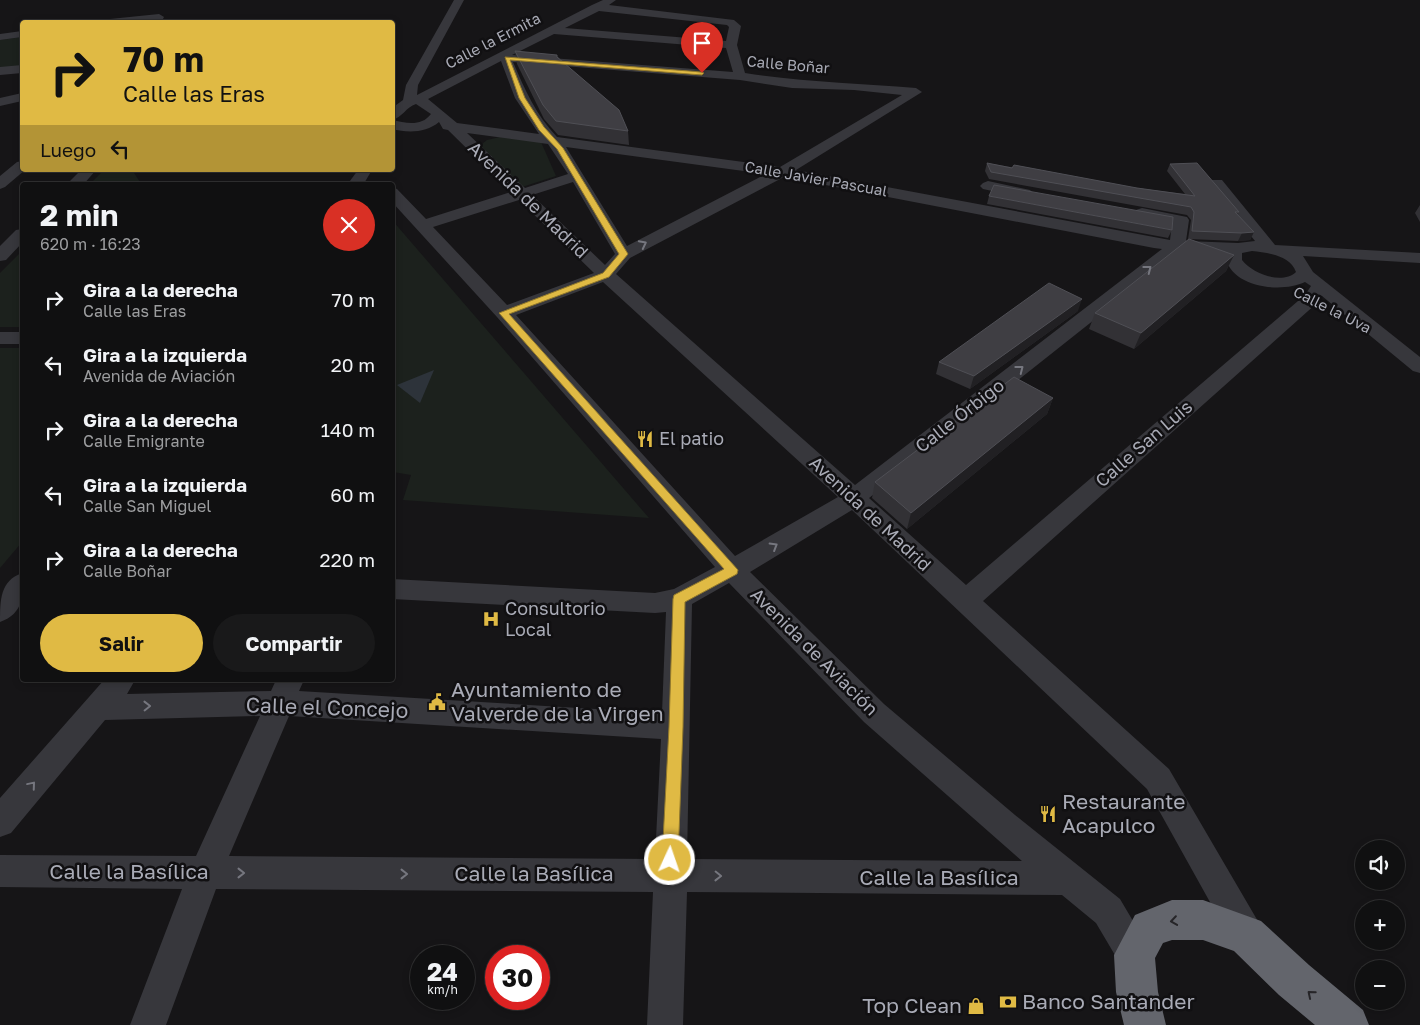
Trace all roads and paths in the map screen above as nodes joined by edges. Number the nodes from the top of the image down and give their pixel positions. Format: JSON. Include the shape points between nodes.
{"nodes":[{"id":1,"x":459,"y":0,"type":"edge"},
{"id":2,"x":611,"y":0,"type":"edge"},
{"id":3,"x":148,"y":6,"type":"dead end"},
{"id":4,"x":596,"y":7,"type":"junction"},
{"id":5,"x":162,"y":20,"type":"edge"},
{"id":6,"x":550,"y":30,"type":"junction"},
{"id":7,"x":20,"y":34,"type":"edge"},
{"id":8,"x":0,"y":37,"type":"edge"},
{"id":9,"x":731,"y":45,"type":"junction"},
{"id":10,"x":505,"y":56,"type":"junction"},
{"id":11,"x":20,"y":69,"type":"edge"},
{"id":12,"x":0,"y":71,"type":"edge"},
{"id":13,"x":740,"y":76,"type":"junction"},
{"id":14,"x":20,"y":98,"type":"edge"},
{"id":15,"x":414,"y":101,"type":"junction"},
{"id":16,"x":0,"y":102,"type":"edge"},
{"id":17,"x":437,"y":115,"type":"junction"},
{"id":18,"x":395,"y":121,"type":"edge"},
{"id":19,"x":395,"y":123,"type":"edge"},
{"id":20,"x":425,"y":125,"type":"junction"},
{"id":21,"x":452,"y":126,"type":"junction"},
{"id":22,"x":552,"y":140,"type":"junction"},
{"id":23,"x":20,"y":167,"type":"edge"},
{"id":24,"x":979,"y":171,"type":"dead end"},
{"id":25,"x":88,"y":172,"type":"edge"},
{"id":26,"x":782,"y":172,"type":"junction"},
{"id":27,"x":577,"y":176,"type":"junction"},
{"id":28,"x":77,"y":182,"type":"edge"},
{"id":29,"x":0,"y":184,"type":"edge"},
{"id":30,"x":1217,"y":184,"type":"edge"},
{"id":31,"x":988,"y":186,"type":"junction"},
{"id":32,"x":521,"y":194,"type":"junction"},
{"id":33,"x":1036,"y":194,"type":"edge"},
{"id":34,"x":395,"y":195,"type":"edge"},
{"id":35,"x":973,"y":208,"type":"junction"},
{"id":36,"x":1123,"y":210,"type":"edge"},
{"id":37,"x":423,"y":225,"type":"junction"},
{"id":38,"x":20,"y":236,"type":"edge"},
{"id":39,"x":1178,"y":246,"type":"junction"},
{"id":40,"x":1238,"y":248,"type":"junction"},
{"id":41,"x":1269,"y":248,"type":"junction"},
{"id":42,"x":624,"y":254,"type":"junction"},
{"id":43,"x":0,"y":256,"type":"edge"},
{"id":44,"x":1420,"y":258,"type":"edge"},
{"id":45,"x":1301,"y":262,"type":"junction"},
{"id":46,"x":1241,"y":270,"type":"junction"},
{"id":47,"x":606,"y":275,"type":"junction"},
{"id":48,"x":1279,"y":282,"type":"junction"},
{"id":49,"x":1316,"y":292,"type":"junction"},
{"id":50,"x":504,"y":313,"type":"junction"},
{"id":51,"x":0,"y":338,"type":"edge"},
{"id":52,"x":20,"y":338,"type":"edge"},
{"id":53,"x":1411,"y":351,"type":"edge"},
{"id":54,"x":1420,"y":367,"type":"edge"},
{"id":55,"x":854,"y":498,"type":"junction"},
{"id":56,"x":732,"y":570,"type":"junction"},
{"id":57,"x":20,"y":586,"type":"edge"},
{"id":58,"x":395,"y":589,"type":"edge"},
{"id":59,"x":679,"y":599,"type":"junction"},
{"id":60,"x":964,"y":601,"type":"junction"},
{"id":61,"x":0,"y":611,"type":"edge"},
{"id":62,"x":119,"y":682,"type":"edge"},
{"id":63,"x":285,"y":691,"type":"edge"},
{"id":64,"x":98,"y":707,"type":"junction"},
{"id":65,"x":676,"y":727,"type":"junction"},
{"id":66,"x":0,"y":822,"type":"edge"},
{"id":67,"x":0,"y":871,"type":"edge"},
{"id":68,"x":205,"y":873,"type":"junction"},
{"id":69,"x":669,"y":875,"type":"junction"},
{"id":70,"x":1068,"y":878,"type":"junction"},
{"id":71,"x":1247,"y":935,"type":"junction"},
{"id":72,"x":1134,"y":955,"type":"junction"},
{"id":73,"x":148,"y":1025,"type":"edge"},
{"id":74,"x":664,"y":1025,"type":"edge"},
{"id":75,"x":1145,"y":1025,"type":"edge"},
{"id":76,"x":1348,"y":1025,"type":"edge"}],
"edges":[{"from":1,"to":15,"type":"street","via":[[412,85]]},
{"from":2,"to":4,"type":"street","name":"Calle la Ermita"},
{"from":3,"to":5,"type":"street"},
{"from":4,"to":6,"type":"street","name":"Calle la Ermita"},
{"from":4,"to":9,"type":"street","via":[[730,22],[735,26]]},
{"from":6,"to":9,"type":"street"},
{"from":6,"to":10,"type":"street","name":"Calle la Ermita"},
{"from":7,"to":8,"type":"street"},
{"from":9,"to":13,"type":"street"},
{"from":10,"to":13,"type":"street","name":"Calle Boñar"},
{"from":10,"to":15,"type":"street","name":"Calle la Ermita"},
{"from":10,"to":22,"type":"street","via":[[522,98]]},
{"from":11,"to":12,"type":"street"},
{"from":13,"to":26,"type":"street","name":"Calle Boñar","via":[[792,84],[916,92]]},
{"from":14,"to":16,"type":"street"},
{"from":15,"to":17,"type":"street","name":"Calle Javier Pascual","via":[[426,102]]},
{"from":15,"to":18,"type":"street","name":"Calle la Ermita","via":[[402,104]]},
{"from":17,"to":20,"type":"street"},
{"from":17,"to":21,"type":"street","name":"Calle Javier Pascual"},
{"from":19,"to":20,"type":"street","name":"Calle Javier Pascual","via":[[412,127]]},
{"from":20,"to":21,"type":"street","name":"Calle Javier Pascual"},
{"from":21,"to":22,"type":"street","name":"Calle Javier Pascual"},
{"from":21,"to":32,"type":"street","name":"Avenida de Madrid"},
{"from":22,"to":26,"type":"street","name":"Calle Javier Pascual"},
{"from":22,"to":27,"type":"street"},
{"from":23,"to":29,"type":"street"},
{"from":24,"to":31,"type":"street"},
{"from":25,"to":28,"type":"street"},
{"from":26,"to":35,"type":"street","name":"Calle Javier Pascual"},
{"from":42,"to":26,"type":"street","one_way":true},
{"from":27,"to":32,"type":"street"},
{"from":27,"to":42,"type":"street"},
{"from":30,"to":41,"type":"street"},
{"from":31,"to":33,"type":"street"},
{"from":31,"to":35,"type":"street"},
{"from":32,"to":37,"type":"street"},
{"from":32,"to":47,"type":"street","name":"Avenida de Madrid"},
{"from":34,"to":37,"type":"street","name":"Avenida de Aviación"},
{"from":35,"to":39,"type":"street","name":"Calle Javier Pascual"},
{"from":36,"to":39,"type":"street","via":[[1181,220]]},
{"from":37,"to":50,"type":"street","name":"Avenida de Aviación"},
{"from":38,"to":43,"type":"street"},
{"from":39,"to":40,"type":"street","name":"Calle Javier Pascual"},
{"from":39,"to":46,"type":"street","name":"Calle Javier Pascual"},
{"from":55,"to":39,"type":"street","name":"Calle Órbigo","one_way":true},
{"from":40,"to":41,"type":"street","name":"Calle Javier Pascual"},
{"from":40,"to":46,"type":"street","via":[[1232,252],[1231,258]]},
{"from":41,"to":45,"type":"street"},
{"from":42,"to":47,"type":"street"},
{"from":44,"to":45,"type":"street","via":[[1358,253]]},
{"from":45,"to":48,"type":"street","via":[[1297,280]]},
{"from":45,"to":49,"type":"street","name":"Calle la Uva"},
{"from":46,"to":48,"type":"street","name":"Calle la Uva"},
{"from":47,"to":50,"type":"street"},
{"from":47,"to":55,"type":"street","name":"Avenida de Madrid"},
{"from":48,"to":49,"type":"street","name":"Calle la Uva"},
{"from":49,"to":53,"type":"street","name":"Calle la Uva"},
{"from":49,"to":60,"type":"street","name":"Calle San Luis"},
{"from":50,"to":56,"type":"street","name":"Avenida de Aviación"},
{"from":51,"to":52,"type":"street"},
{"from":53,"to":54,"type":"street","name":"Calle la Uva"},
{"from":56,"to":55,"type":"street","name":"Calle Órbigo","one_way":true},
{"from":55,"to":60,"type":"street","name":"Avenida de Madrid"},
{"from":56,"to":59,"type":"street","name":"Calle Órbigo"},
{"from":56,"to":70,"type":"street","name":"Avenida de Aviación","via":[[874,713]]},
{"from":57,"to":61,"type":"street"},
{"from":58,"to":59,"type":"street","name":"Calle Órbigo","via":[[656,603]]},
{"from":59,"to":65,"type":"street"},
{"from":60,"to":71,"type":"street","name":"Avenida de Madrid","via":[[1158,779]]},
{"from":62,"to":64,"type":"street"},
{"from":64,"to":63,"type":"street","name":"Calle el Concejo","one_way":true},
{"from":63,"to":65,"type":"street","name":"Calle el Concejo"},
{"from":63,"to":68,"type":"street"},
{"from":66,"to":64,"type":"street","one_way":true},
{"from":65,"to":69,"type":"street"},
{"from":67,"to":68,"type":"street","name":"Calle la Basílica"},
{"from":68,"to":69,"type":"street","name":"Calle la Basílica","one_way":true},
{"from":68,"to":73,"type":"street"},
{"from":69,"to":70,"type":"street","name":"Calle la Basílica","one_way":true},
{"from":69,"to":74,"type":"street"},
{"from":70,"to":72,"type":"street","name":"Avenida de Aviación","via":[[1108,911]]},
{"from":71,"to":72,"type":"highway","one_way":true,"via":[[1203,920],[1172,920],[1149,929]]},
{"from":76,"to":71,"type":"highway","one_way":true},
{"from":72,"to":75,"type":"highway","via":[[1137,992]]}]}
